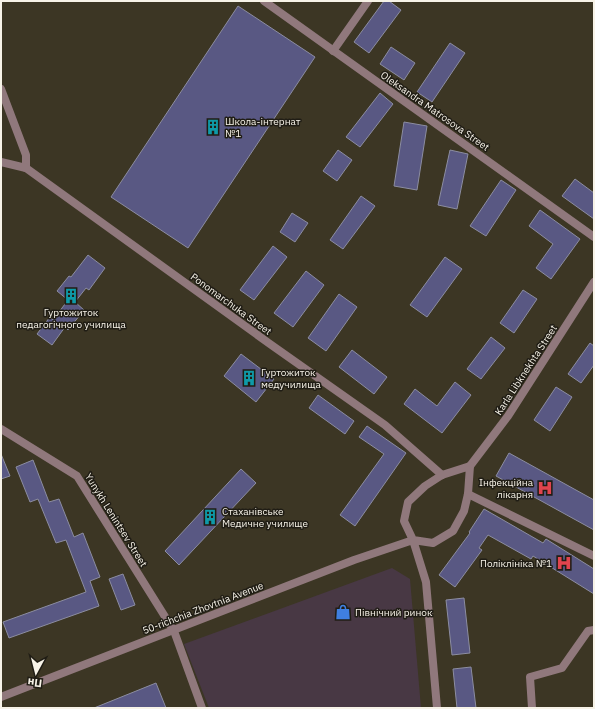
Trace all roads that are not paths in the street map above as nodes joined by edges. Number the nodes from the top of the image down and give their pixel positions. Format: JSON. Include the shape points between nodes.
{"nodes":[{"id":1,"x":264,"y":1,"type":"edge"},
{"id":2,"x":368,"y":1,"type":"edge"},
{"id":3,"x":333,"y":51,"type":"junction"},
{"id":4,"x":1,"y":89,"type":"edge"},
{"id":5,"x":1,"y":162,"type":"edge"},
{"id":6,"x":26,"y":168,"type":"junction"},
{"id":7,"x":594,"y":237,"type":"edge"},
{"id":8,"x":594,"y":282,"type":"edge"},
{"id":9,"x":1,"y":429,"type":"edge"},
{"id":10,"x":470,"y":466,"type":"junction"},
{"id":11,"x":442,"y":475,"type":"junction"},
{"id":12,"x":468,"y":494,"type":"junction"},
{"id":13,"x":413,"y":540,"type":"junction"},
{"id":14,"x":594,"y":556,"type":"edge"},
{"id":15,"x":594,"y":630,"type":"edge"},
{"id":16,"x":174,"y":631,"type":"junction"},
{"id":17,"x":1,"y":697,"type":"edge"},
{"id":18,"x":202,"y":708,"type":"edge"},
{"id":19,"x":438,"y":708,"type":"edge"},
{"id":20,"x":532,"y":708,"type":"edge"}],
"edges":[{"from":1,"to":3,"type":"street","name":"Oleksandra Matrosova Street"},
{"from":2,"to":3,"type":"street"},
{"from":3,"to":7,"type":"street","name":"Oleksandra Matrosova Street"},
{"from":4,"to":6,"type":"street","via":[[26,155]]},
{"from":5,"to":6,"type":"street","name":"Ponomarchuka Street"},
{"from":6,"to":11,"type":"street","name":"Ponomarchuka Street","via":[[386,425]]},
{"from":8,"to":10,"type":"street","name":"Karla Libknekhta Street","via":[[508,416]]},
{"from":9,"to":16,"type":"street","name":"Yunykh Lenintsev Street","via":[[77,476]]},
{"from":10,"to":11,"type":"street"},
{"from":10,"to":12,"type":"street"},
{"from":11,"to":13,"type":"street","via":[[424,486],[408,502],[404,521]]},
{"from":12,"to":13,"type":"street","via":[[464,511],[453,531],[433,543]]},
{"from":12,"to":14,"type":"street"},
{"from":13,"to":16,"type":"street","name":"50-richchia Zhovtnia Avenue","via":[[354,560]]},
{"from":13,"to":19,"type":"street","via":[[426,582]]},
{"from":15,"to":20,"type":"street","via":[[588,631],[562,668],[530,677]]},
{"from":16,"to":17,"type":"street","name":"50-richchia Zhovtnia Avenue"},
{"from":16,"to":18,"type":"street","name":"Yunykh Lenintsev Street"}]}
